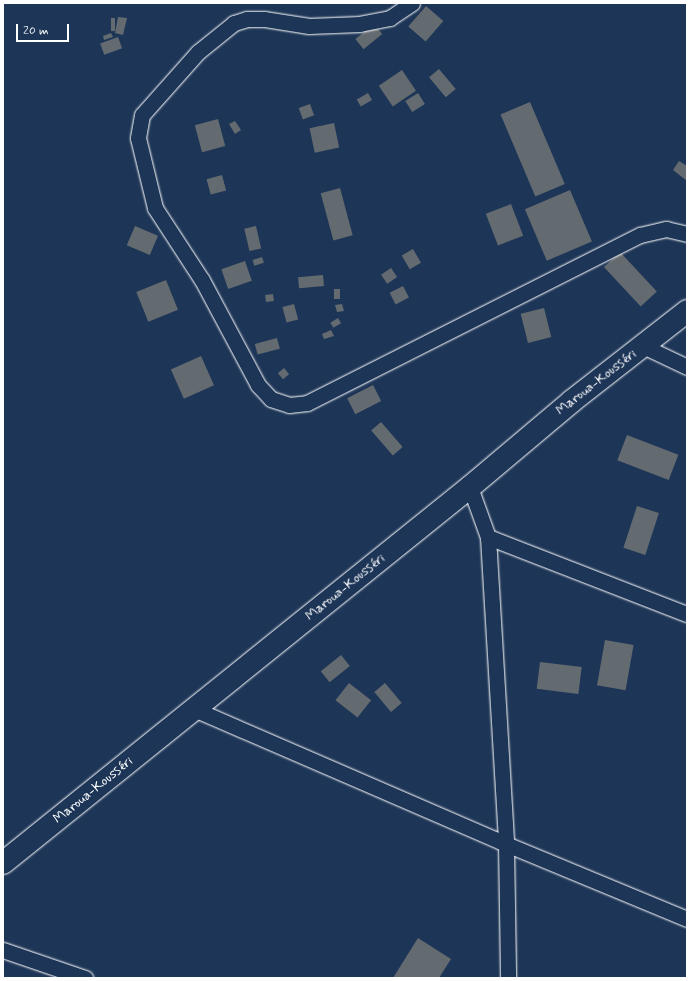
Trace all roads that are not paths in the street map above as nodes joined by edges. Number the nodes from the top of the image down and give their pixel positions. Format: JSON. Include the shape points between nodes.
{"nodes":[{"id":1,"x":412,"y":3,"type":"edge"},
{"id":2,"x":687,"y":234,"type":"edge"},
{"id":3,"x":687,"y":312,"type":"edge"},
{"id":4,"x":643,"y":346,"type":"junction"},
{"id":5,"x":687,"y":367,"type":"edge"},
{"id":6,"x":470,"y":487,"type":"junction"},
{"id":7,"x":488,"y":537,"type":"junction"},
{"id":8,"x":687,"y":614,"type":"edge"},
{"id":9,"x":194,"y":709,"type":"junction"},
{"id":10,"x":506,"y":844,"type":"junction"},
{"id":11,"x":3,"y":863,"type":"edge"},
{"id":12,"x":687,"y":919,"type":"edge"},
{"id":13,"x":3,"y":950,"type":"edge"},
{"id":14,"x":85,"y":978,"type":"edge"},
{"id":15,"x":508,"y":978,"type":"edge"}],
"edges":[{"from":1,"to":2,"type":"street","via":[[390,18],[360,24],[309,26],[247,19],[234,24],[198,52],[142,115],[140,145],[155,208],[202,280],[258,385],[271,400],[289,405],[307,403],[640,235],[666,230]]},
{"from":3,"to":4,"type":"highway","name":"Maroua-Kousséri"},
{"from":4,"to":5,"type":"street"},
{"from":4,"to":6,"type":"highway","name":"Maroua-Kousséri","via":[[572,401]]},
{"from":6,"to":7,"type":"street"},
{"from":6,"to":9,"type":"highway","name":"Maroua-Kousséri"},
{"from":7,"to":8,"type":"street"},
{"from":7,"to":10,"type":"street"},
{"from":9,"to":10,"type":"street"},
{"from":9,"to":11,"type":"highway","name":"Maroua-Kousséri"},
{"from":10,"to":12,"type":"street"},
{"from":10,"to":15,"type":"street"},
{"from":13,"to":14,"type":"street"}]}
